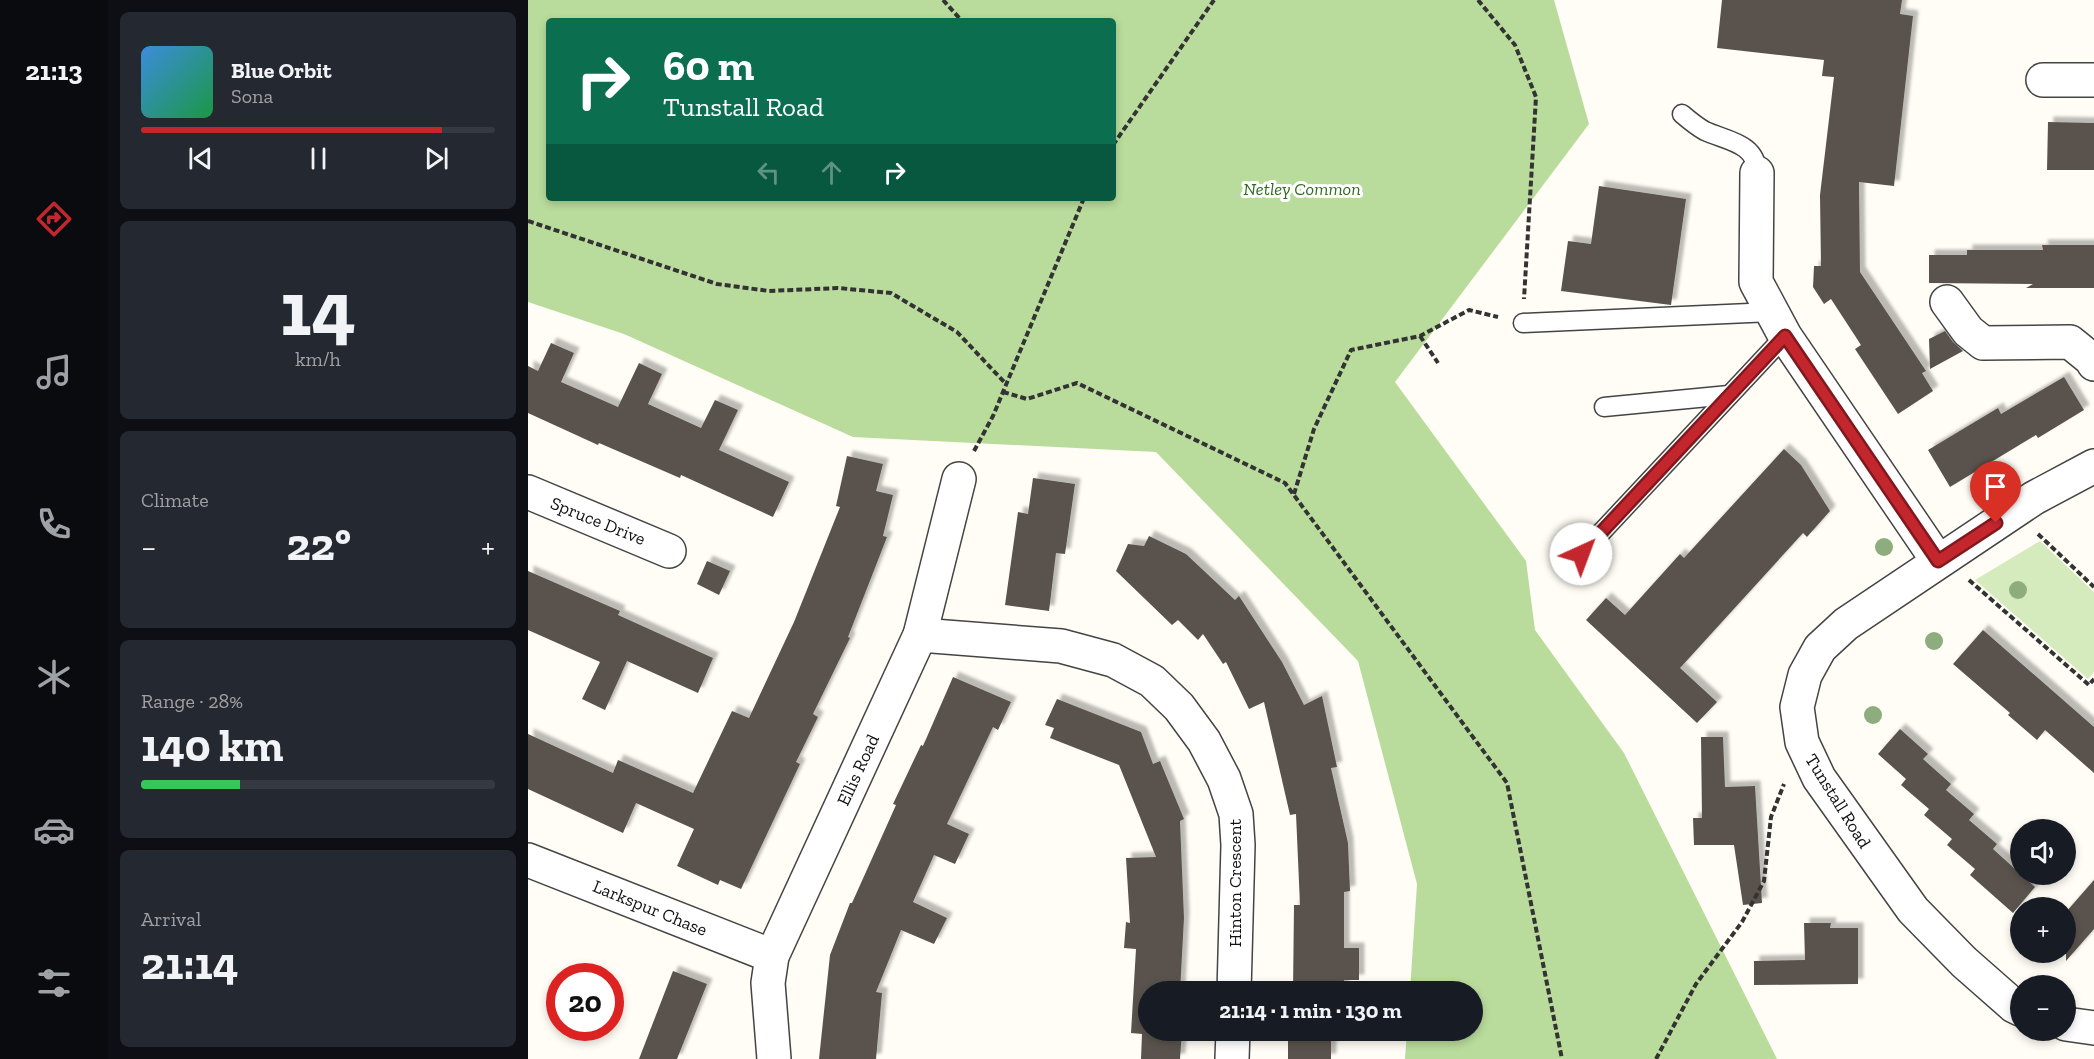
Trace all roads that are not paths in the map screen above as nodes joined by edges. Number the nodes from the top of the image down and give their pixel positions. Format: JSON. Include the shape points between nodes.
{"nodes":[{"id":1,"x":2043,"y":80,"type":"dead end"},
{"id":2,"x":2094,"y":80,"type":"edge"},
{"id":3,"x":1682,"y":114,"type":"dead end"},
{"id":4,"x":1757,"y":173,"type":"joint"},
{"id":5,"x":1947,"y":302,"type":"dead end"},
{"id":6,"x":1523,"y":323,"type":"road end"},
{"id":7,"x":1778,"y":324,"type":"junction"},
{"id":8,"x":2094,"y":364,"type":"edge"},
{"id":9,"x":1729,"y":395,"type":"junction"},
{"id":10,"x":1604,"y":407,"type":"dead end"},
{"id":11,"x":2094,"y":466,"type":"edge"},
{"id":12,"x":959,"y":479,"type":"road end"},
{"id":13,"x":528,"y":492,"type":"edge"},
{"id":14,"x":669,"y":551,"type":"dead end"},
{"id":15,"x":1581,"y":554,"type":"dead end"},
{"id":16,"x":1941,"y":559,"type":"junction"},
{"id":17,"x":920,"y":634,"type":"junction"},
{"id":18,"x":528,"y":860,"type":"edge"},
{"id":19,"x":772,"y":956,"type":"junction"},
{"id":20,"x":1234,"y":981,"type":"edge"},
{"id":21,"x":2010,"y":1002,"type":"edge"},
{"id":22,"x":2076,"y":1025,"type":"edge"},
{"id":23,"x":2094,"y":1028,"type":"edge"},
{"id":24,"x":1233,"y":1041,"type":"edge"},
{"id":25,"x":774,"y":1059,"type":"edge"},
{"id":26,"x":1232,"y":1059,"type":"edge"}],
"edges":[{"from":1,"to":2,"type":"street"},
{"from":3,"to":4,"type":"lane","via":[[1751,153],[1757,161]]},
{"from":4,"to":7,"type":"street","via":[[1756,282]]},
{"from":5,"to":8,"type":"street","via":[[1983,344],[2070,342]]},
{"from":6,"to":7,"type":"lane"},
{"from":7,"to":9,"type":"lane"},
{"from":7,"to":16,"type":"street"},
{"from":9,"to":10,"type":"lane"},
{"from":9,"to":15,"type":"lane"},
{"from":11,"to":16,"type":"street","name":"Tunstall Road","via":[[2034,498]]},
{"from":12,"to":17,"type":"street","name":"Ellis Road"},
{"from":13,"to":14,"type":"street","name":"Spruce Drive"},
{"from":16,"to":21,"type":"street","name":"Tunstall Road","via":[[1846,624],[1820,648],[1805,675],[1797,706],[1802,742],[1819,778],[1913,910]]},
{"from":17,"to":19,"type":"street","name":"Ellis Road"},
{"from":17,"to":20,"type":"street","name":"Hinton Crescent","via":[[1062,646],[1113,660],[1152,681],[1179,707],[1204,741],[1224,779],[1236,814]]},
{"from":18,"to":19,"type":"street","name":"Larkspur Chase"},
{"from":19,"to":25,"type":"street","name":"Ellis Road","via":[[768,983]]},
{"from":22,"to":23,"type":"street"},
{"from":24,"to":26,"type":"street"}]}
